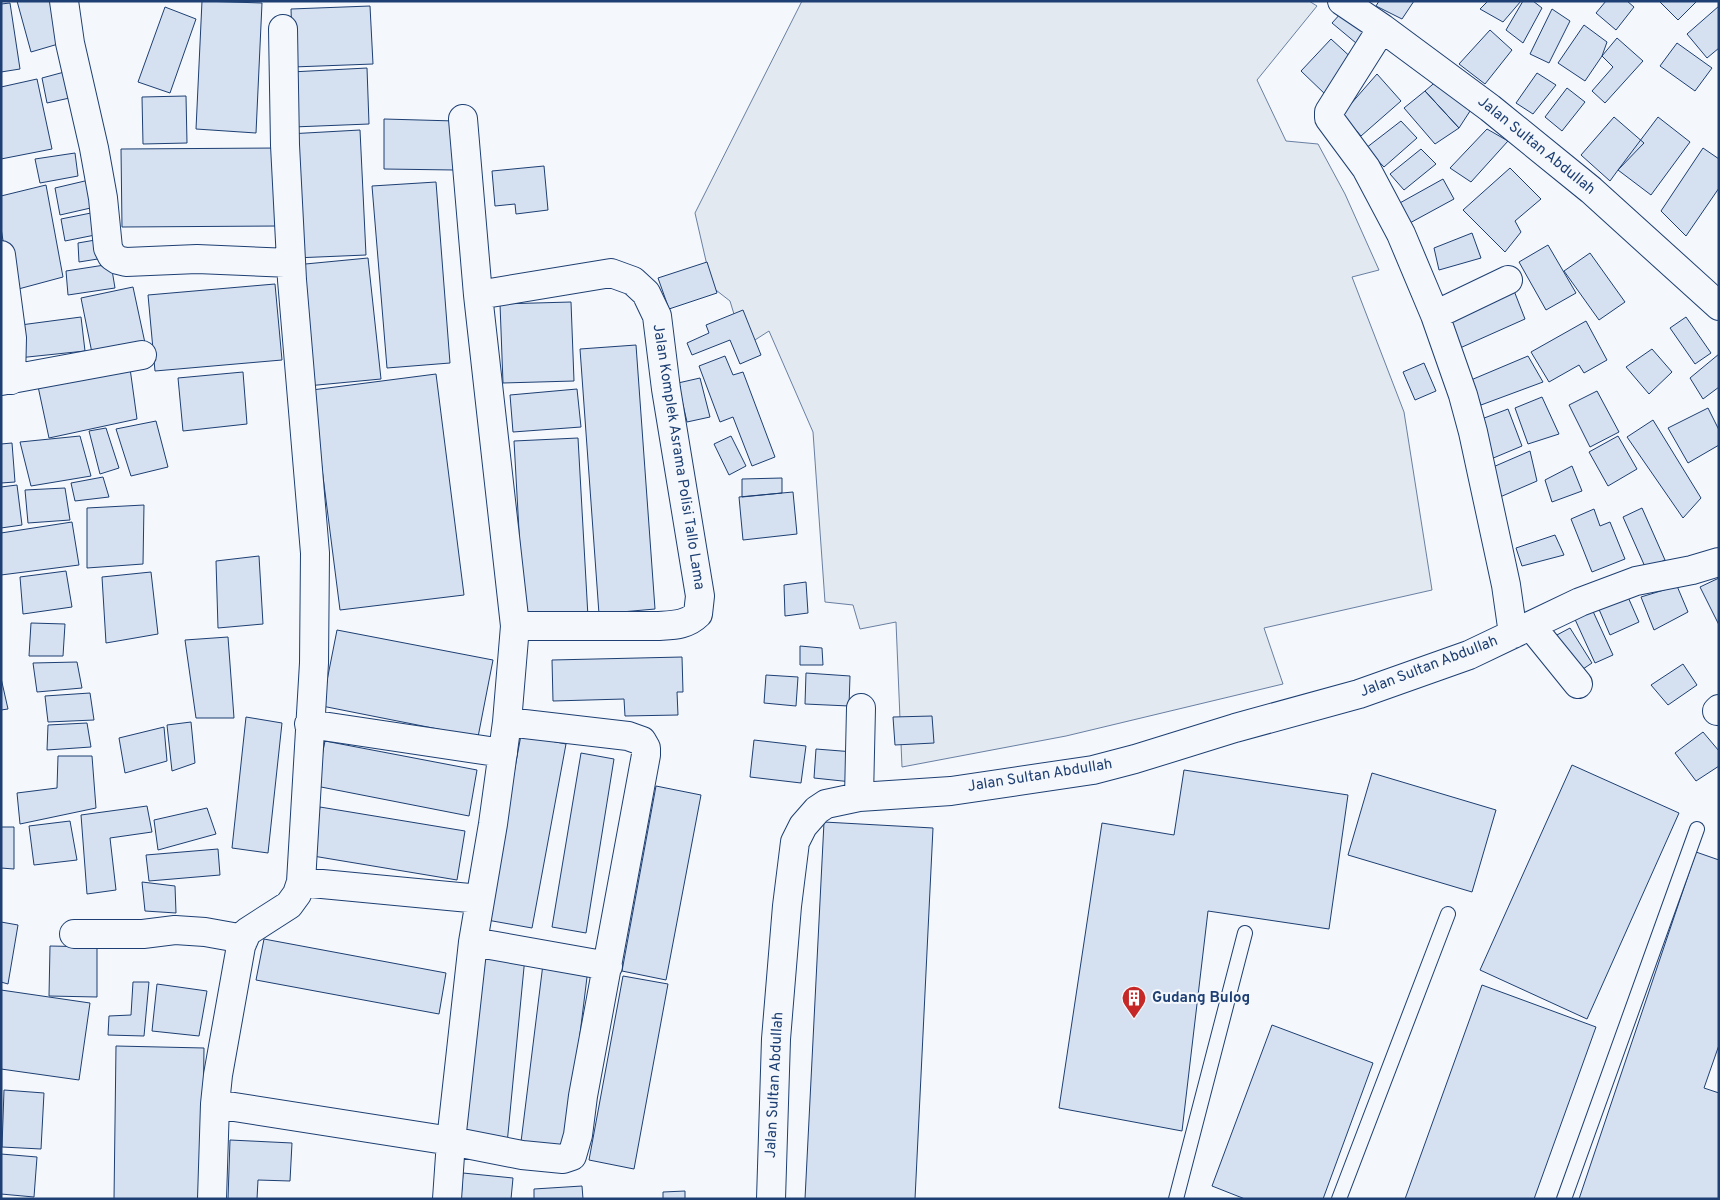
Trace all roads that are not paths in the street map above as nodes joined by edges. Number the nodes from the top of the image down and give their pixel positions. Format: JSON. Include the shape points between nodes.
{"nodes":[{"id":1,"x":64,"y":1,"type":"edge"},
{"id":2,"x":1342,"y":1,"type":"edge"},
{"id":3,"x":1382,"y":28,"type":"junction"},
{"id":4,"x":283,"y":29,"type":"dead end"},
{"id":5,"x":463,"y":119,"type":"dead end"},
{"id":6,"x":1,"y":255,"type":"edge"},
{"id":7,"x":291,"y":263,"type":"junction"},
{"id":8,"x":1508,"y":280,"type":"dead end"},
{"id":9,"x":478,"y":295,"type":"junction"},
{"id":10,"x":1719,"y":306,"type":"edge"},
{"id":11,"x":1435,"y":315,"type":"junction"},
{"id":12,"x":142,"y":356,"type":"dead end"},
{"id":13,"x":6,"y":381,"type":"edge"},
{"id":14,"x":1719,"y":562,"type":"edge"},
{"id":15,"x":515,"y":626,"type":"junction"},
{"id":16,"x":1522,"y":630,"type":"junction"},
{"id":17,"x":1578,"y":684,"type":"dead end"},
{"id":18,"x":861,"y":708,"type":"dead end"},
{"id":19,"x":507,"y":722,"type":"junction"},
{"id":20,"x":309,"y":724,"type":"junction"},
{"id":21,"x":503,"y":753,"type":"junction"},
{"id":22,"x":859,"y":797,"type":"junction"},
{"id":23,"x":1697,"y":829,"type":"dead end"},
{"id":24,"x":300,"y":882,"type":"junction"},
{"id":25,"x":480,"y":899,"type":"junction"},
{"id":26,"x":1448,"y":914,"type":"dead end"},
{"id":27,"x":1245,"y":933,"type":"dead end"},
{"id":28,"x":74,"y":934,"type":"dead end"},
{"id":29,"x":244,"y":938,"type":"junction"},
{"id":30,"x":473,"y":942,"type":"junction"},
{"id":31,"x":608,"y":966,"type":"junction"},
{"id":32,"x":215,"y":1104,"type":"junction"},
{"id":33,"x":451,"y":1141,"type":"junction"},
{"id":34,"x":212,"y":1199,"type":"edge"},
{"id":35,"x":447,"y":1199,"type":"edge"},
{"id":36,"x":771,"y":1199,"type":"edge"},
{"id":37,"x":1176,"y":1199,"type":"edge"},
{"id":38,"x":1339,"y":1199,"type":"edge"},
{"id":39,"x":1564,"y":1199,"type":"edge"}],
"edges":[{"from":1,"to":7,"type":"street","via":[[70,43],[96,156],[108,248],[112,256],[126,262],[197,259]]},
{"from":2,"to":3,"type":"street","name":"Jalan Sultan Abdullah"},
{"from":3,"to":10,"type":"street","name":"Jalan Sultan Abdullah","via":[[1490,108],[1592,190]]},
{"from":3,"to":11,"type":"street","via":[[1329,112],[1329,118],[1366,168],[1400,234]]},
{"from":4,"to":7,"type":"street"},
{"from":5,"to":9,"type":"street"},
{"from":6,"to":13,"type":"street","via":[[12,338]]},
{"from":7,"to":20,"type":"street","via":[[315,553],[314,662]]},
{"from":8,"to":11,"type":"street"},
{"from":9,"to":15,"type":"street"},
{"from":9,"to":15,"type":"street","name":"Jalan Komplek Asrama Polisi Tallo Lama","via":[[612,273],[633,281],[646,293],[657,316],[667,398],[700,596],[698,614],[675,625]]},
{"from":11,"to":16,"type":"street","via":[[1463,395],[1506,585]]},
{"from":12,"to":13,"type":"street"},
{"from":14,"to":16,"type":"street","name":"Jalan Sultan Abdullah","via":[[1636,581],[1580,602]]},
{"from":15,"to":19,"type":"street"},
{"from":16,"to":17,"type":"street"},
{"from":16,"to":22,"type":"street","name":"Jalan Sultan Abdullah","via":[[1469,655],[1359,694],[1094,770],[951,791]]},
{"from":18,"to":22,"type":"street"},
{"from":19,"to":21,"type":"street"},
{"from":19,"to":31,"type":"street","via":[[628,736],[645,745],[646,755]]},
{"from":20,"to":21,"type":"street"},
{"from":20,"to":24,"type":"street"},
{"from":21,"to":25,"type":"street"},
{"from":22,"to":36,"type":"street","name":"Jalan Sultan Abdullah","via":[[826,804],[817,810],[795,842],[776,1039]]},
{"from":23,"to":39,"type":"lane"},
{"from":24,"to":25,"type":"street"},
{"from":24,"to":29,"type":"street","via":[[289,905],[254,926]]},
{"from":25,"to":30,"type":"street"},
{"from":26,"to":38,"type":"lane"},
{"from":27,"to":37,"type":"lane"},
{"from":28,"to":29,"type":"street","via":[[143,934],[175,930]]},
{"from":29,"to":32,"type":"street"},
{"from":30,"to":31,"type":"street"},
{"from":30,"to":33,"type":"street"},
{"from":31,"to":33,"type":"street","via":[[572,1156],[563,1159],[522,1155]]},
{"from":32,"to":33,"type":"street"},
{"from":32,"to":34,"type":"street"},
{"from":33,"to":35,"type":"street"}]}
